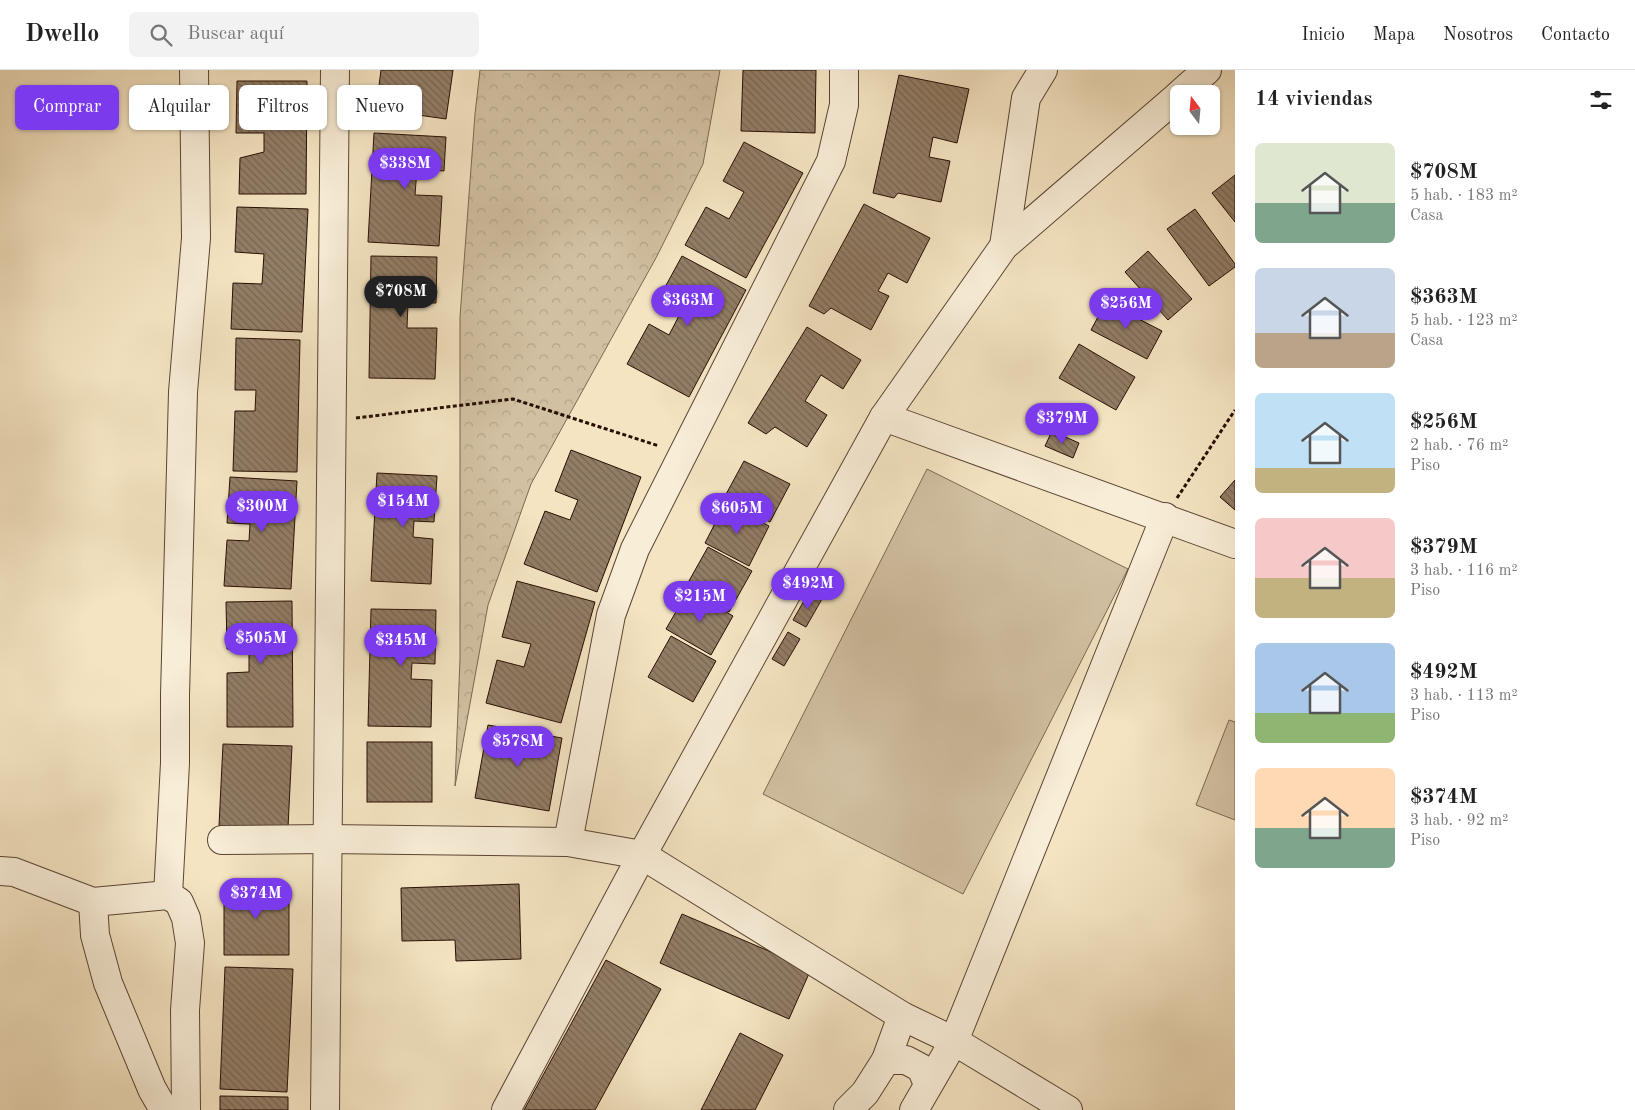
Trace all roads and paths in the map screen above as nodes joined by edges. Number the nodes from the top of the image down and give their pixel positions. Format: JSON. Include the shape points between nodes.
{"nodes":[{"id":1,"x":194,"y":70,"type":"edge"},
{"id":2,"x":335,"y":70,"type":"edge"},
{"id":3,"x":844,"y":70,"type":"edge"},
{"id":4,"x":1043,"y":70,"type":"edge"},
{"id":5,"x":1207,"y":70,"type":"edge"},
{"id":6,"x":1190,"y":85,"type":"edge"},
{"id":7,"x":1170,"y":102,"type":"edge"},
{"id":8,"x":1004,"y":246,"type":"junction"},
{"id":9,"x":1235,"y":410,"type":"edge"},
{"id":10,"x":884,"y":417,"type":"junction"},
{"id":11,"x":331,"y":422,"type":"junction"},
{"id":12,"x":683,"y":454,"type":"junction"},
{"id":13,"x":1165,"y":517,"type":"junction"},
{"id":14,"x":1235,"y":544,"type":"edge"},
{"id":15,"x":326,"y":839,"type":"junction"},
{"id":16,"x":222,"y":840,"type":"dead end"},
{"id":17,"x":568,"y":842,"type":"junction"},
{"id":18,"x":642,"y":855,"type":"junction"},
{"id":19,"x":0,"y":871,"type":"edge"},
{"id":20,"x":168,"y":895,"type":"junction"},
{"id":21,"x":93,"y":902,"type":"junction"},
{"id":22,"x":902,"y":1016,"type":"junction"},
{"id":23,"x":954,"y":1041,"type":"junction"},
{"id":24,"x":886,"y":1060,"type":"junction"},
{"id":25,"x":928,"y":1084,"type":"junction"},
{"id":26,"x":164,"y":1110,"type":"edge"},
{"id":27,"x":186,"y":1110,"type":"edge"},
{"id":28,"x":325,"y":1110,"type":"edge"},
{"id":29,"x":506,"y":1110,"type":"edge"},
{"id":30,"x":848,"y":1110,"type":"edge"},
{"id":31,"x":914,"y":1110,"type":"edge"},
{"id":32,"x":1068,"y":1110,"type":"edge"}],
"edges":[{"from":1,"to":20,"type":"street","via":[[196,238],[183,392],[175,764]]},
{"from":2,"to":11,"type":"street"},
{"from":3,"to":12,"type":"street","via":[[844,105],[831,161]]},
{"from":4,"to":8,"type":"street","via":[[1026,98]]},
{"from":5,"to":6,"type":"street"},
{"from":7,"to":8,"type":"street"},
{"from":8,"to":10,"type":"street"},
{"from":9,"to":13,"type":"path"},
{"from":10,"to":13,"type":"street"},
{"from":10,"to":18,"type":"street"},
{"from":11,"to":12,"type":"path","via":[[513,399]]},
{"from":11,"to":15,"type":"street"},
{"from":12,"to":17,"type":"street","via":[[634,550],[611,615]]},
{"from":13,"to":14,"type":"street"},
{"from":13,"to":23,"type":"street"},
{"from":15,"to":16,"type":"street"},
{"from":15,"to":17,"type":"street"},
{"from":15,"to":28,"type":"street"},
{"from":17,"to":18,"type":"street"},
{"from":18,"to":22,"type":"street"},
{"from":18,"to":29,"type":"street"},
{"from":19,"to":21,"type":"street","via":[[14,872]]},
{"from":20,"to":21,"type":"street"},
{"from":20,"to":27,"type":"street","via":[[179,902],[186,918],[190,943],[185,1010]]},
{"from":21,"to":26,"type":"street","via":[[96,935],[108,983],[152,1089]]},
{"from":22,"to":23,"type":"street"},
{"from":22,"to":24,"type":"street"},
{"from":23,"to":25,"type":"street"},
{"from":23,"to":32,"type":"street"},
{"from":24,"to":25,"type":"street","via":[[906,1060],[922,1068]]},
{"from":24,"to":30,"type":"street","via":[[865,1093]]},
{"from":25,"to":31,"type":"street"}]}
